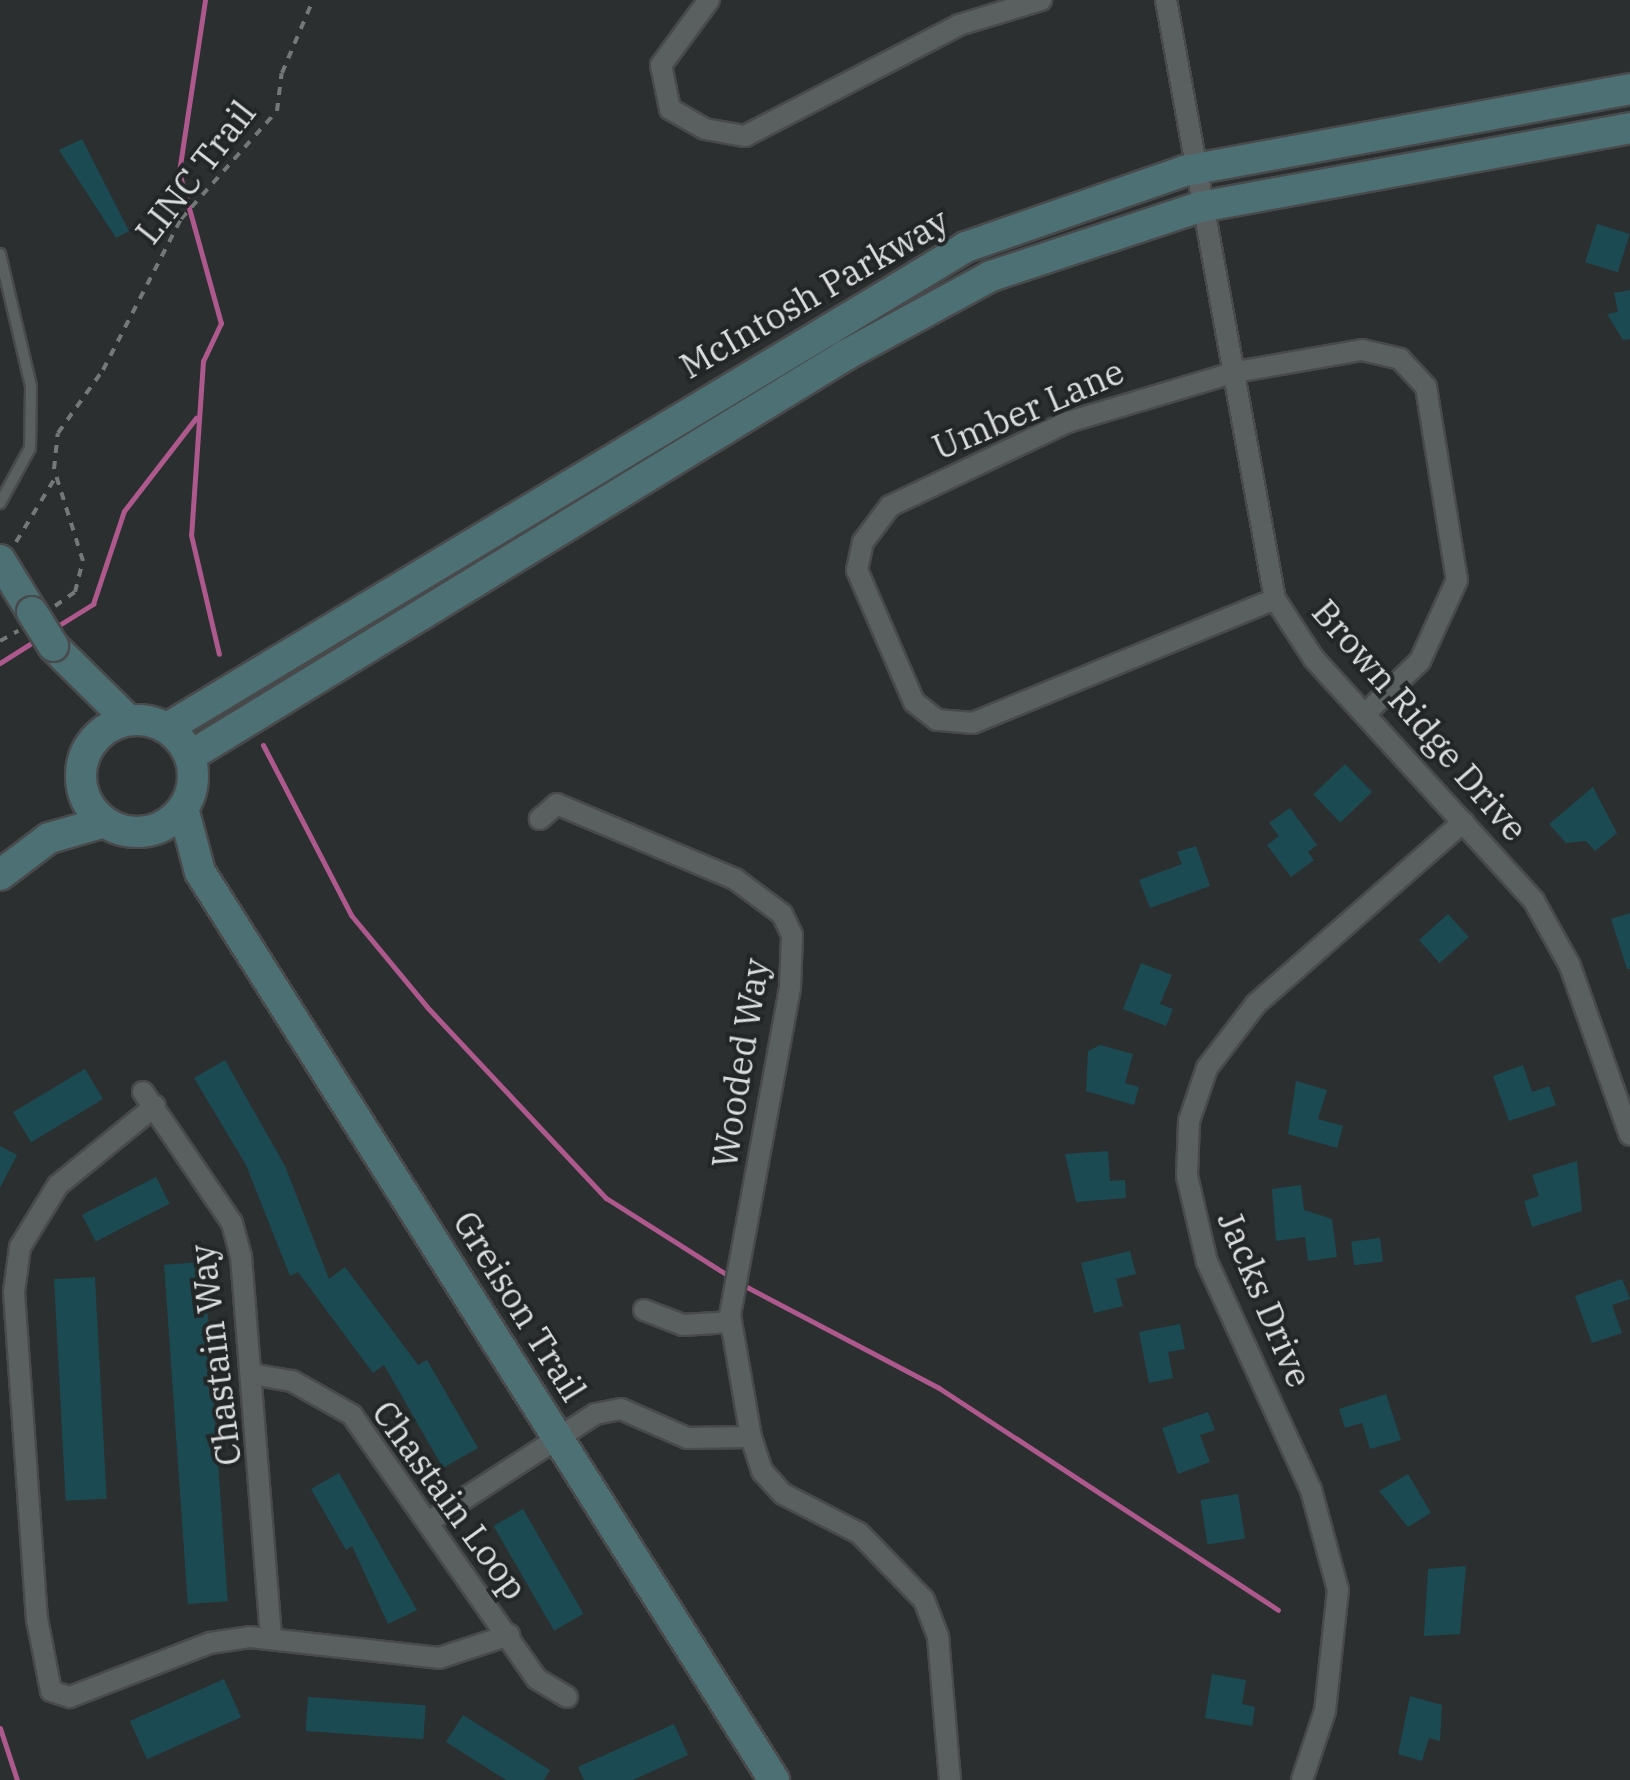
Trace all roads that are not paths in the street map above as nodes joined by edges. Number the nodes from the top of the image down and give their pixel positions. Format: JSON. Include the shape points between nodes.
{"nodes":[{"id":1,"x":708,"y":0,"type":"edge"},
{"id":2,"x":1041,"y":0,"type":"edge"},
{"id":3,"x":1166,"y":0,"type":"edge"},
{"id":4,"x":1630,"y":89,"type":"edge"},
{"id":5,"x":1630,"y":128,"type":"edge"},
{"id":6,"x":1197,"y":168,"type":"junction"},
{"id":7,"x":1206,"y":206,"type":"junction"},
{"id":8,"x":0,"y":254,"type":"edge"},
{"id":9,"x":1236,"y":372,"type":"junction"},
{"id":10,"x":0,"y":502,"type":"edge"},
{"id":11,"x":4,"y":553,"type":"edge"},
{"id":12,"x":1275,"y":599,"type":"junction"},
{"id":13,"x":75,"y":678,"type":"junction"},
{"id":14,"x":1365,"y":714,"type":"junction"},
{"id":15,"x":128,"y":720,"type":"junction"},
{"id":16,"x":166,"y":728,"type":"junction"},
{"id":17,"x":92,"y":742,"type":"junction"},
{"id":18,"x":190,"y":756,"type":"junction"},
{"id":19,"x":81,"y":782,"type":"junction"},
{"id":20,"x":183,"y":808,"type":"junction"},
{"id":21,"x":540,"y":819,"type":"dead end"},
{"id":22,"x":105,"y":822,"type":"junction"},
{"id":23,"x":1463,"y":822,"type":"junction"},
{"id":24,"x":147,"y":831,"type":"junction"},
{"id":25,"x":49,"y":838,"type":"junction"},
{"id":26,"x":200,"y":872,"type":"junction"},
{"id":27,"x":0,"y":875,"type":"edge"},
{"id":28,"x":1630,"y":1135,"type":"edge"},
{"id":29,"x":644,"y":1310,"type":"dead end"},
{"id":30,"x":731,"y":1322,"type":"junction"},
{"id":31,"x":256,"y":1375,"type":"junction"},
{"id":32,"x":558,"y":1436,"type":"junction"},
{"id":33,"x":751,"y":1437,"type":"junction"},
{"id":34,"x":433,"y":1520,"type":"junction"},
{"id":35,"x":509,"y":1636,"type":"junction"},
{"id":36,"x":271,"y":1638,"type":"junction"},
{"id":37,"x":566,"y":1697,"type":"dead end"},
{"id":38,"x":774,"y":1780,"type":"edge"},
{"id":39,"x":950,"y":1780,"type":"edge"},
{"id":40,"x":1302,"y":1780,"type":"edge"}],
"edges":[{"from":1,"to":2,"type":"street","via":[[660,66],[670,109],[705,129],[744,136],[959,24]]},
{"from":3,"to":6,"type":"street","name":"Brown Ridge Drive"},
{"from":4,"to":6,"type":"street","name":"McIntosh Parkway"},
{"from":5,"to":7,"type":"street","name":"McIntosh Parkway"},
{"from":6,"to":7,"type":"street","name":"Brown Ridge Drive"},
{"from":6,"to":16,"type":"street","name":"McIntosh Parkway","via":[[966,246],[884,288]]},
{"from":7,"to":9,"type":"street","name":"Brown Ridge Drive"},
{"from":7,"to":18,"type":"street","name":"McIntosh Parkway","via":[[1046,252],[974,284]]},
{"from":8,"to":10,"type":"lane","via":[[30,386],[30,448]]},
{"from":9,"to":12,"type":"street","name":"Brown Ridge Drive"},
{"from":9,"to":12,"type":"street","name":"Umber Lane","via":[[1068,422],[890,506],[863,542],[857,570],[914,702],[937,720],[972,723]]},
{"from":9,"to":14,"type":"street","name":"Umber Lane","via":[[1362,350],[1400,359],[1426,387],[1457,580],[1420,661]]},
{"from":11,"to":13,"type":"street","bridge":true,"via":[[34,617]]},
{"from":12,"to":14,"type":"street","name":"Brown Ridge Drive"},
{"from":13,"to":15,"type":"street"},
{"from":13,"to":17,"type":"street"},
{"from":14,"to":23,"type":"street","name":"Brown Ridge Drive"},
{"from":15,"to":16,"type":"street"},
{"from":15,"to":17,"type":"street"},
{"from":16,"to":18,"type":"street"},
{"from":17,"to":19,"type":"street"},
{"from":18,"to":20,"type":"street"},
{"from":19,"to":22,"type":"street"},
{"from":19,"to":25,"type":"street"},
{"from":20,"to":24,"type":"street"},
{"from":20,"to":26,"type":"street","name":"Greison Trail"},
{"from":21,"to":30,"type":"street","name":"Wooded Way","via":[[557,804],[735,879],[782,914],[792,935]]},
{"from":22,"to":24,"type":"street"},
{"from":22,"to":25,"type":"street"},
{"from":23,"to":28,"type":"street","name":"Brown Ridge Drive","via":[[1534,901],[1570,966]]},
{"from":23,"to":40,"type":"street","name":"Jacks Drive","via":[[1256,1004],[1206,1068],[1189,1121],[1198,1234],[1310,1490],[1338,1590],[1332,1672]]},
{"from":24,"to":26,"type":"street","name":"Greison Trail"},
{"from":25,"to":27,"type":"street"},
{"from":26,"to":32,"type":"street","name":"Greison Trail"},
{"from":29,"to":30,"type":"street","via":[[684,1324]]},
{"from":30,"to":33,"type":"street","name":"Wooded Way"},
{"from":31,"to":34,"type":"street","name":"Chastain Loop","via":[[292,1382],[352,1416]]},
{"from":31,"to":36,"type":"street","name":"Chastain Way"},
{"from":31,"to":36,"type":"street","name":"Chastain Way","via":[[232,1223],[149,1100],[58,1185],[20,1247],[14,1292],[44,1661],[51,1690],[70,1698],[210,1642]]},
{"from":32,"to":33,"type":"street","via":[[621,1409],[687,1438]]},
{"from":32,"to":34,"type":"street"},
{"from":32,"to":38,"type":"street","name":"Greison Trail"},
{"from":33,"to":39,"type":"street","name":"Wooded Way","via":[[762,1471],[783,1494],[858,1533],[924,1600],[938,1637]]},
{"from":34,"to":35,"type":"street","name":"Chastain Loop"},
{"from":35,"to":36,"type":"street","via":[[439,1658]]},
{"from":35,"to":37,"type":"street","name":"Chastain Loop","via":[[536,1679]]}]}
